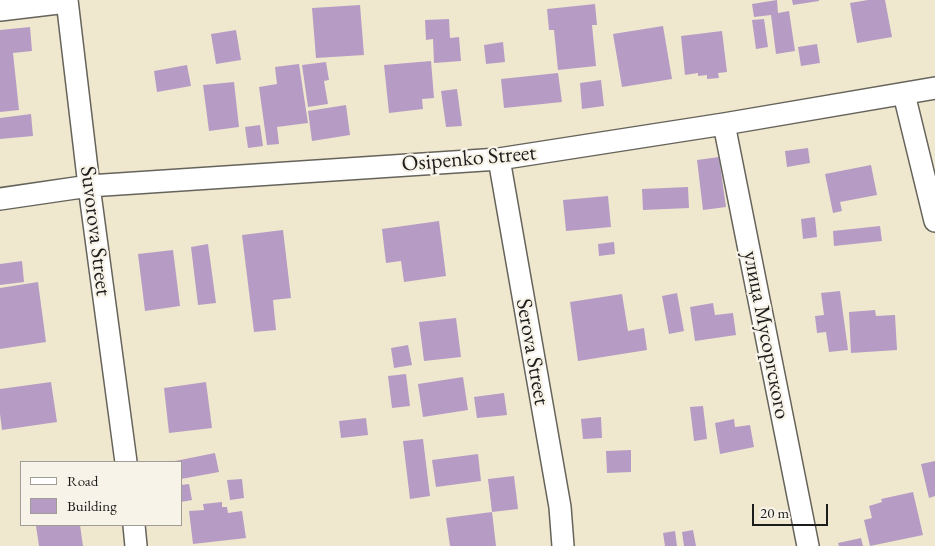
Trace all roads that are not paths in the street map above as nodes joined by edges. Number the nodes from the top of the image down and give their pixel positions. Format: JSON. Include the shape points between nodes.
{"nodes":[{"id":1,"x":67,"y":1,"type":"edge"},
{"id":2,"x":0,"y":10,"type":"edge"},
{"id":3,"x":935,"y":88,"type":"edge"},
{"id":4,"x":904,"y":94,"type":"junction"},
{"id":5,"x":724,"y":124,"type":"junction"},
{"id":6,"x":498,"y":159,"type":"junction"},
{"id":7,"x":89,"y":186,"type":"junction"},
{"id":8,"x":0,"y":199,"type":"edge"},
{"id":9,"x":935,"y":221,"type":"edge"},
{"id":10,"x":126,"y":461,"type":"edge"},
{"id":11,"x":134,"y":526,"type":"edge"},
{"id":12,"x":136,"y":546,"type":"edge"},
{"id":13,"x":563,"y":546,"type":"edge"},
{"id":14,"x":808,"y":546,"type":"edge"}],
"edges":[{"from":1,"to":2,"type":"street"},
{"from":1,"to":7,"type":"street","name":"Suvorova Street"},
{"from":3,"to":4,"type":"street","name":"Osipenko Street"},
{"from":4,"to":5,"type":"street","name":"Osipenko Street"},
{"from":4,"to":9,"type":"street"},
{"from":5,"to":6,"type":"street","name":"Osipenko Street"},
{"from":5,"to":14,"type":"street","name":"улица Мусоргского"},
{"from":6,"to":7,"type":"street","name":"Osipenko Street"},
{"from":6,"to":13,"type":"street","name":"Serova Street","via":[[560,507]]},
{"from":7,"to":8,"type":"street","name":"Osipenko Street"},
{"from":7,"to":10,"type":"street","name":"Suvorova Street"},
{"from":11,"to":12,"type":"street"}]}
